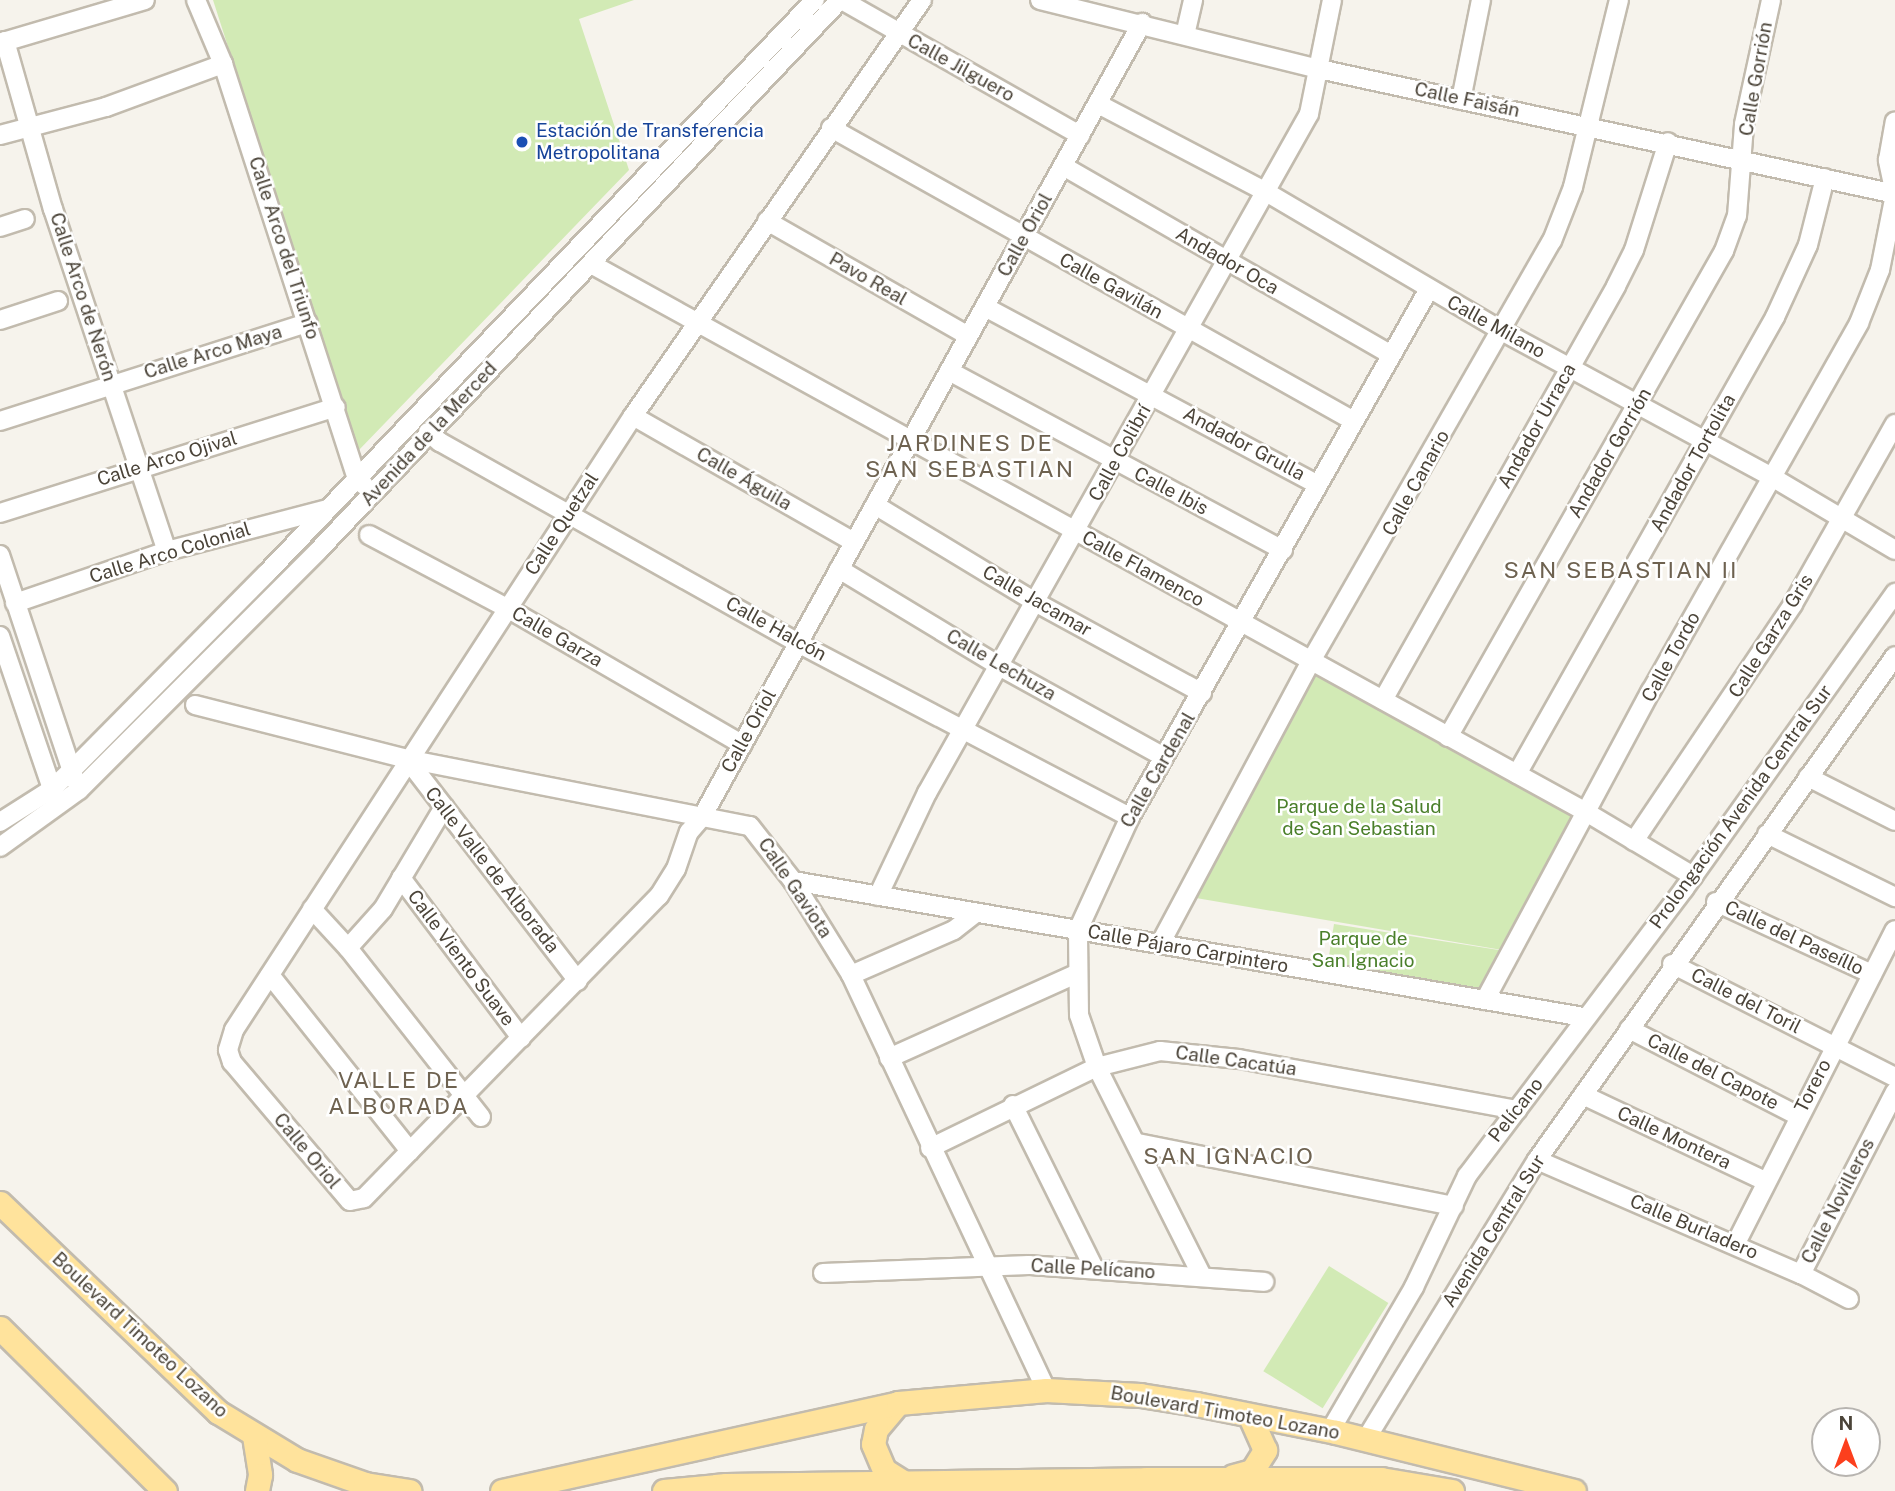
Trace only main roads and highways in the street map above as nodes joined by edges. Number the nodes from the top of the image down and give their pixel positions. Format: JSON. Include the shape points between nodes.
{"nodes":[{"id":1,"x":0,"y":1203,"type":"edge"},
{"id":2,"x":0,"y":1328,"type":"edge"},
{"id":3,"x":898,"y":1403,"type":"junction"},
{"id":4,"x":1250,"y":1416,"type":"junction"},
{"id":5,"x":254,"y":1436,"type":"junction"},
{"id":6,"x":1209,"y":1480,"type":"junction"},
{"id":7,"x":903,"y":1482,"type":"junction"},
{"id":8,"x":165,"y":1491,"type":"edge"},
{"id":9,"x":257,"y":1491,"type":"edge"},
{"id":10,"x":409,"y":1491,"type":"edge"},
{"id":11,"x":502,"y":1491,"type":"edge"},
{"id":12,"x":664,"y":1491,"type":"edge"},
{"id":13,"x":1452,"y":1491,"type":"edge"},
{"id":14,"x":1574,"y":1491,"type":"edge"}],
"edges":[{"from":1,"to":5,"type":"main road","name":"Boulevard Timoteo Lozano","via":[[218,1412]]},
{"from":2,"to":8,"type":"main road"},
{"from":3,"to":4,"type":"main road","name":"Boulevard Timoteo Lozano","via":[[1046,1390],[1140,1395]]},
{"from":3,"to":7,"type":"main road","via":[[876,1429],[873,1444],[884,1470]]},
{"from":3,"to":11,"type":"main road","name":"Boulevard Timoteo Lozano"},
{"from":4,"to":6,"type":"main road","via":[[1262,1436],[1261,1463],[1242,1474]]},
{"from":4,"to":14,"type":"main road","name":"Boulevard Timoteo Lozano","via":[[1346,1434]]},
{"from":5,"to":9,"type":"main road","via":[[260,1475]]},
{"from":5,"to":10,"type":"main road","name":"Boulevard Timoteo Lozano","via":[[297,1460],[365,1484]]},
{"from":6,"to":7,"type":"main road"},
{"from":6,"to":13,"type":"main road","via":[[1381,1479]]},
{"from":7,"to":12,"type":"main road"}]}
